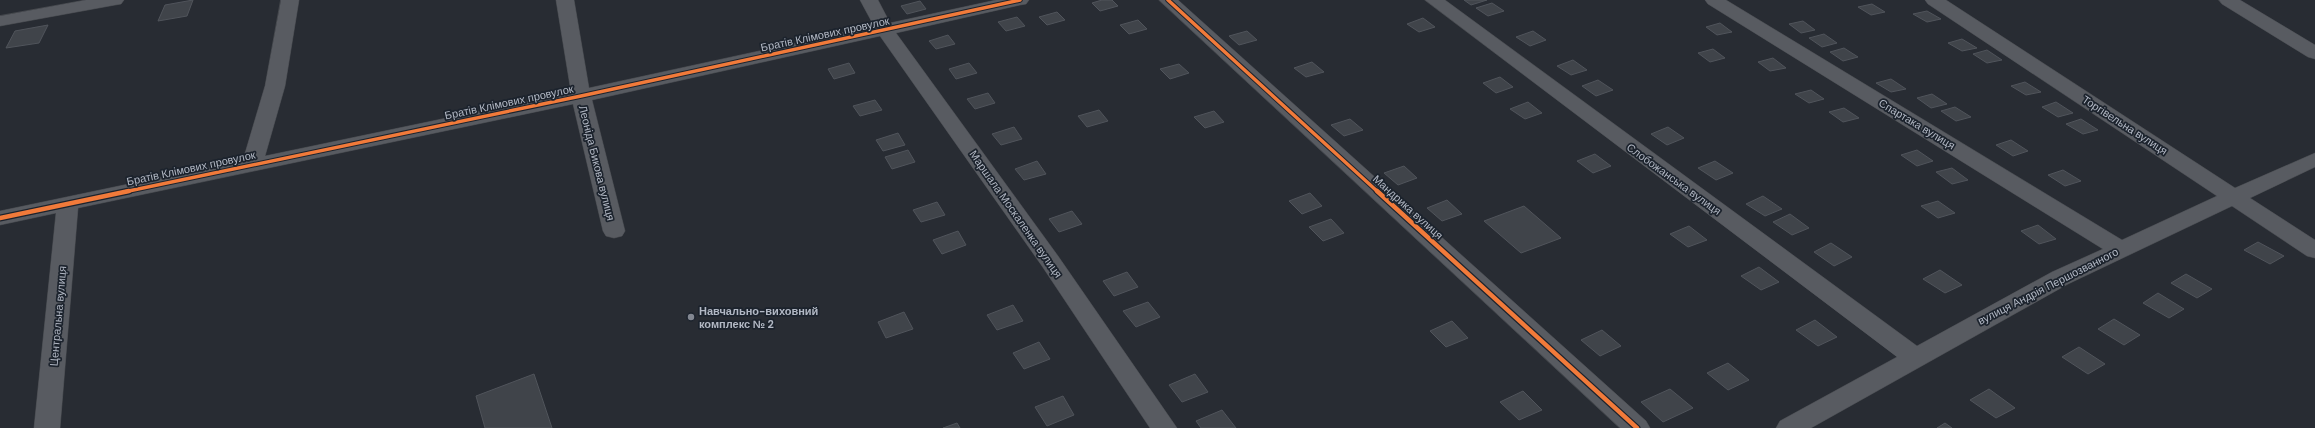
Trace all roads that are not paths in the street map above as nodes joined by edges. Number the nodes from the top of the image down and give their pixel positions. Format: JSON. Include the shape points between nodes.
{"nodes":[{"id":1,"x":17,"y":0,"type":"edge"},
{"id":2,"x":115,"y":0,"type":"edge"},
{"id":3,"x":290,"y":0,"type":"edge"},
{"id":4,"x":565,"y":0,"type":"edge"},
{"id":5,"x":869,"y":0,"type":"edge"},
{"id":6,"x":1020,"y":0,"type":"edge"},
{"id":7,"x":1168,"y":0,"type":"edge"},
{"id":8,"x":1434,"y":0,"type":"edge"},
{"id":9,"x":1714,"y":0,"type":"edge"},
{"id":10,"x":1934,"y":0,"type":"edge"},
{"id":11,"x":2228,"y":0,"type":"edge"},
{"id":12,"x":1,"y":22,"type":"edge"},
{"id":13,"x":885,"y":30,"type":"junction"},
{"id":14,"x":2315,"y":53,"type":"edge"},
{"id":15,"x":581,"y":96,"type":"junction"},
{"id":16,"x":2315,"y":159,"type":"edge"},
{"id":17,"x":253,"y":164,"type":"junction"},
{"id":18,"x":2233,"y":196,"type":"junction"},
{"id":19,"x":68,"y":204,"type":"junction"},
{"id":20,"x":0,"y":218,"type":"edge"},
{"id":21,"x":614,"y":231,"type":"dead end"},
{"id":22,"x":2120,"y":249,"type":"junction"},
{"id":23,"x":2315,"y":251,"type":"edge"},
{"id":24,"x":1915,"y":357,"type":"junction"},
{"id":25,"x":47,"y":428,"type":"edge"},
{"id":26,"x":1164,"y":428,"type":"edge"},
{"id":27,"x":1637,"y":428,"type":"edge"},
{"id":28,"x":1789,"y":428,"type":"edge"}],
"edges":[{"from":1,"to":12,"type":"street"},
{"from":2,"to":12,"type":"street"},
{"from":3,"to":17,"type":"street","via":[[275,86]]},
{"from":4,"to":15,"type":"street","name":"Леоніда Бикова вулиця"},
{"from":5,"to":13,"type":"street","name":"Маршала Москаленка вулиця"},
{"from":6,"to":13,"type":"street","name":"Братів Клімових провулок"},
{"from":7,"to":27,"type":"street","name":"Мандрика вулиця"},
{"from":8,"to":24,"type":"street","name":"Слобожанська вулиця"},
{"from":9,"to":22,"type":"street","name":"Спартака вулиця"},
{"from":10,"to":18,"type":"street","name":"Торгівельна вулиця"},
{"from":11,"to":14,"type":"street"},
{"from":13,"to":15,"type":"street","name":"Братів Клімових провулок"},
{"from":13,"to":26,"type":"street","name":"Маршала Москаленка вулиця","via":[[1050,261]]},
{"from":15,"to":17,"type":"street","name":"Братів Клімових провулок"},
{"from":15,"to":21,"type":"street","name":"Леоніда Бикова вулиця"},
{"from":16,"to":18,"type":"street","name":"вулиця Андрія Першозванного"},
{"from":17,"to":19,"type":"street","name":"Братів Клімових провулок"},
{"from":18,"to":22,"type":"street","name":"вулиця Андрія Першозванного"},
{"from":18,"to":23,"type":"street","name":"Торгівельна вулиця"},
{"from":19,"to":20,"type":"street","name":"Братів Клімових провулок"},
{"from":19,"to":25,"type":"street","name":"Центральна вулиця"},
{"from":22,"to":24,"type":"street","name":"вулиця Андрія Першозванного","via":[[2060,278]]},
{"from":24,"to":28,"type":"street","name":"вулиця Андрія Першозванного"}]}
